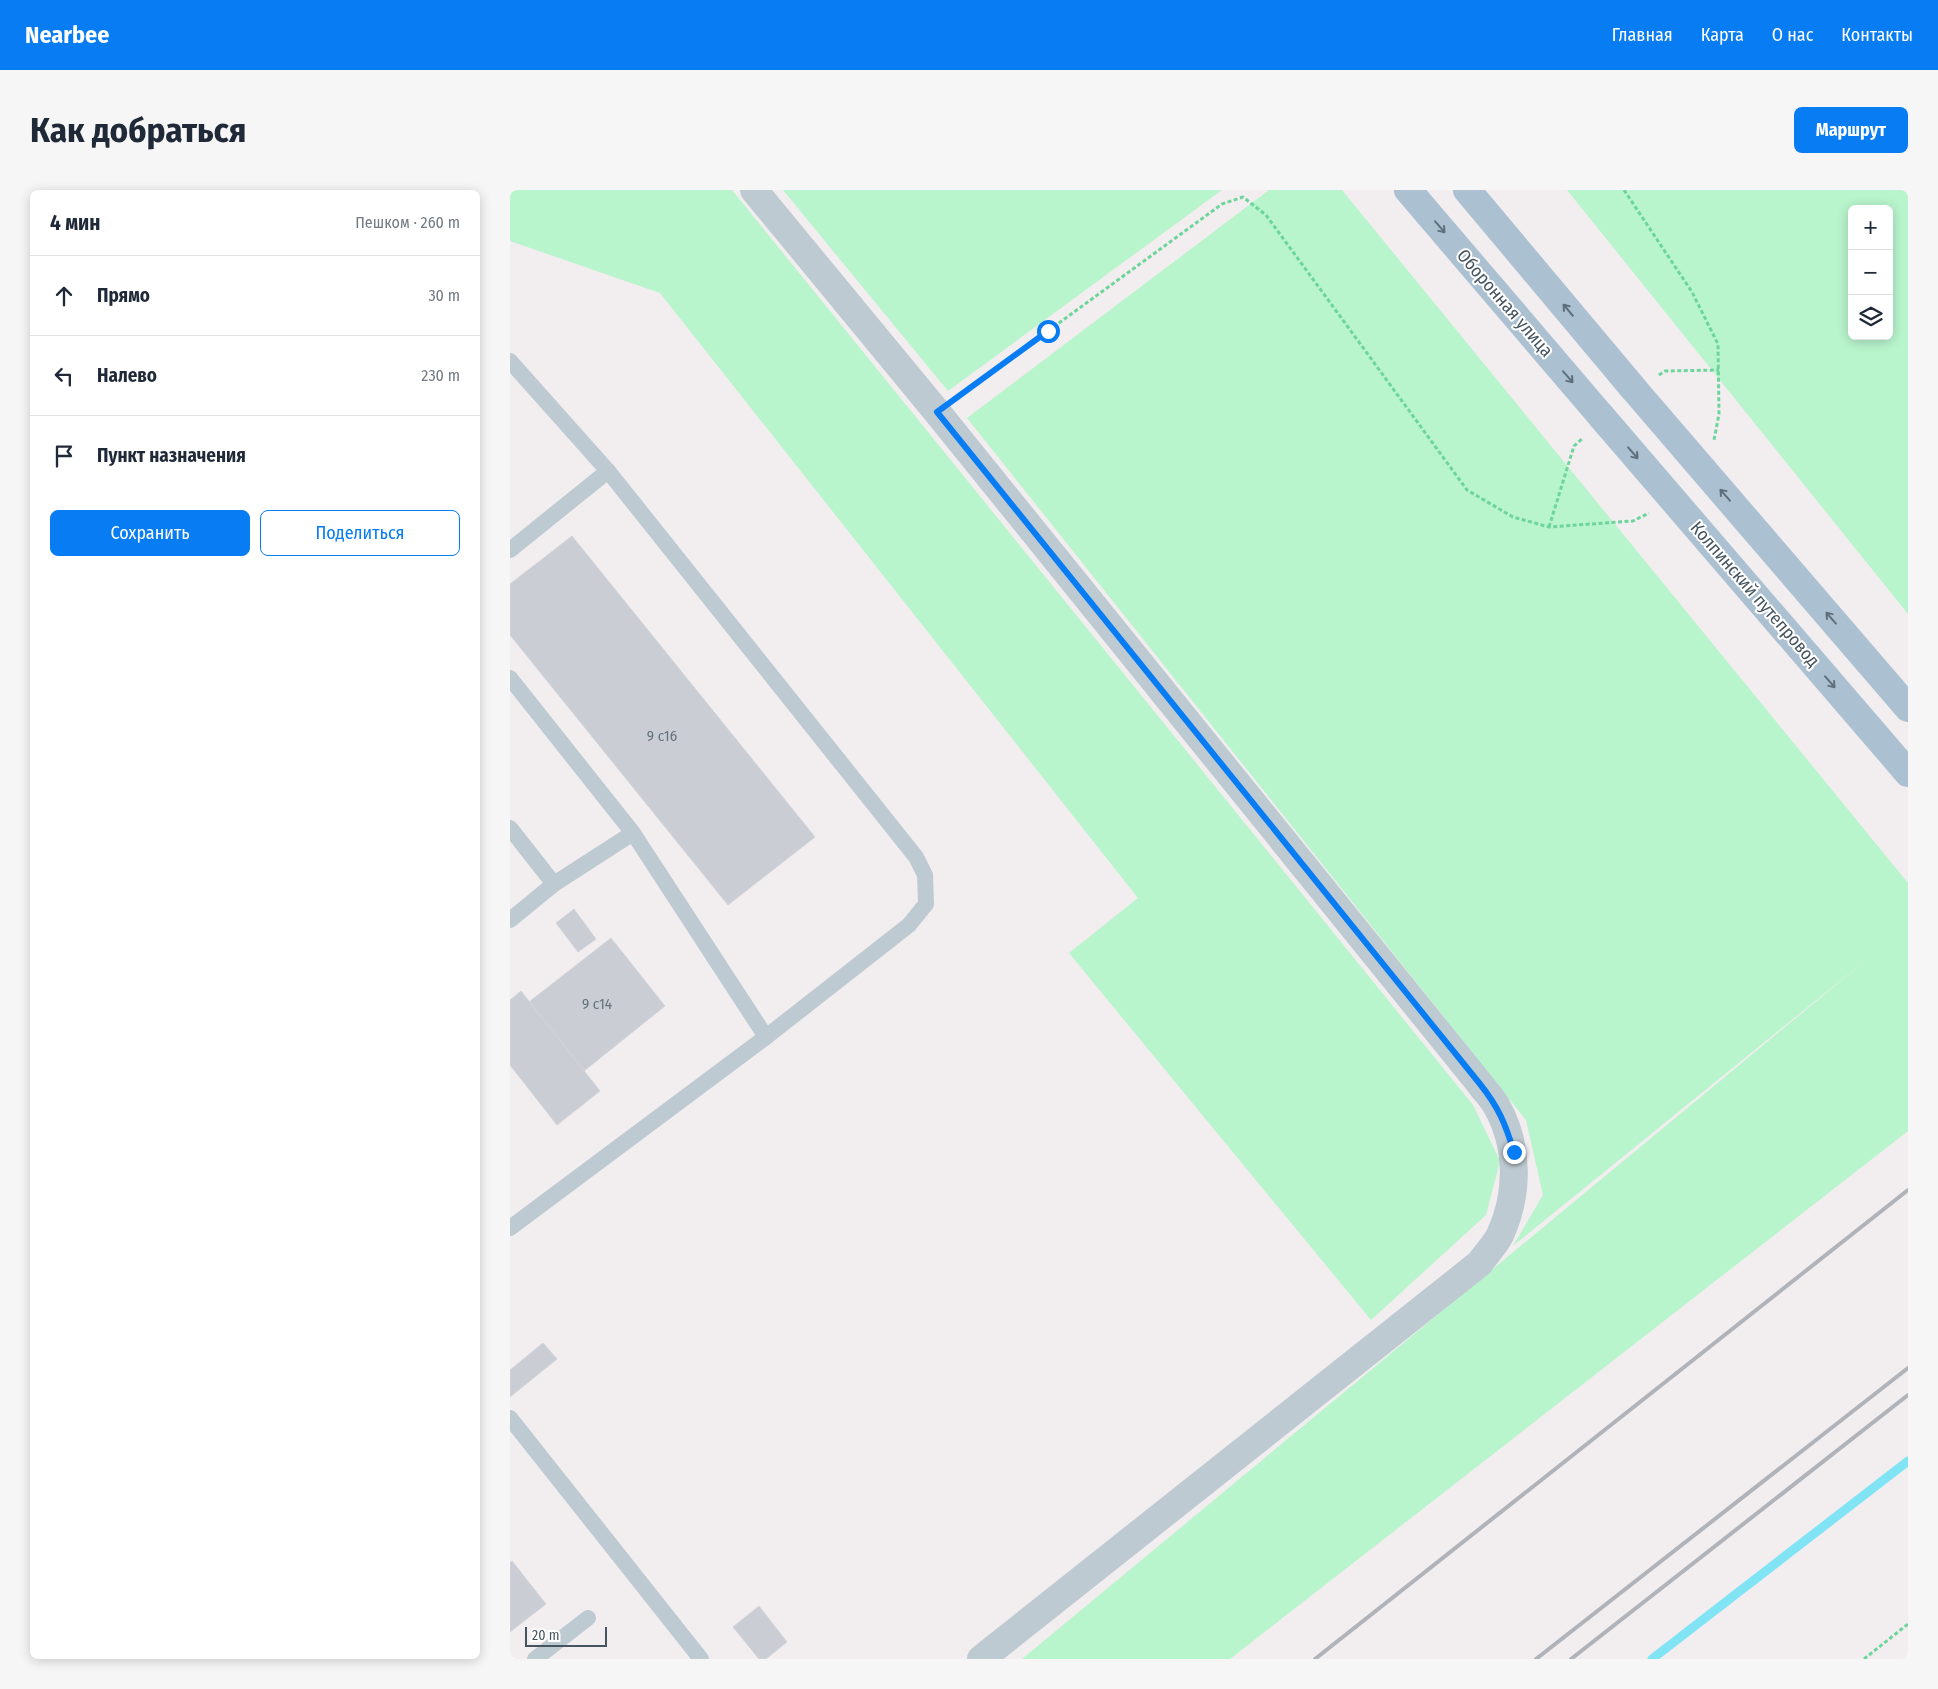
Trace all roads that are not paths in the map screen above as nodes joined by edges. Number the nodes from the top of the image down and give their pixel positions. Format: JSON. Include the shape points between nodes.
{"nodes":[{"id":1,"x":754,"y":190,"type":"edge"},
{"id":2,"x":1408,"y":190,"type":"edge"},
{"id":3,"x":1467,"y":190,"type":"edge"},
{"id":4,"x":510,"y":361,"type":"edge"},
{"id":5,"x":1601,"y":416,"type":"joint"},
{"id":6,"x":608,"y":471,"type":"junction"},
{"id":7,"x":510,"y":550,"type":"edge"},
{"id":8,"x":510,"y":678,"type":"edge"},
{"id":9,"x":1908,"y":708,"type":"edge"},
{"id":10,"x":1908,"y":773,"type":"edge"},
{"id":11,"x":510,"y":828,"type":"edge"},
{"id":12,"x":633,"y":833,"type":"junction"},
{"id":13,"x":554,"y":884,"type":"junction"},
{"id":14,"x":510,"y":920,"type":"edge"},
{"id":15,"x":766,"y":1037,"type":"junction"},
{"id":16,"x":510,"y":1228,"type":"edge"},
{"id":17,"x":510,"y":1418,"type":"edge"},
{"id":18,"x":588,"y":1618,"type":"dead end"},
{"id":19,"x":535,"y":1659,"type":"edge"},
{"id":20,"x":700,"y":1659,"type":"edge"},
{"id":21,"x":981,"y":1659,"type":"edge"}],
"edges":[{"from":1,"to":21,"type":"street","via":[[1491,1098],[1506,1125],[1514,1152],[1512,1203],[1500,1236],[1480,1263]]},
{"from":2,"to":5,"type":"main road","name":"Оборонная улица","one_way":true},
{"from":9,"to":3,"type":"main road","one_way":true,"bridge":true},
{"from":4,"to":6,"type":"lane"},
{"from":5,"to":10,"type":"main road","name":"Колпинский путепровод","one_way":true,"bridge":true},
{"from":6,"to":7,"type":"lane"},
{"from":6,"to":15,"type":"lane","via":[[916,857],[925,875],[926,904],[909,925]]},
{"from":8,"to":12,"type":"lane"},
{"from":11,"to":13,"type":"lane"},
{"from":12,"to":13,"type":"lane"},
{"from":12,"to":15,"type":"lane"},
{"from":13,"to":14,"type":"lane"},
{"from":15,"to":16,"type":"lane"},
{"from":17,"to":20,"type":"lane"},
{"from":18,"to":19,"type":"lane"}]}
